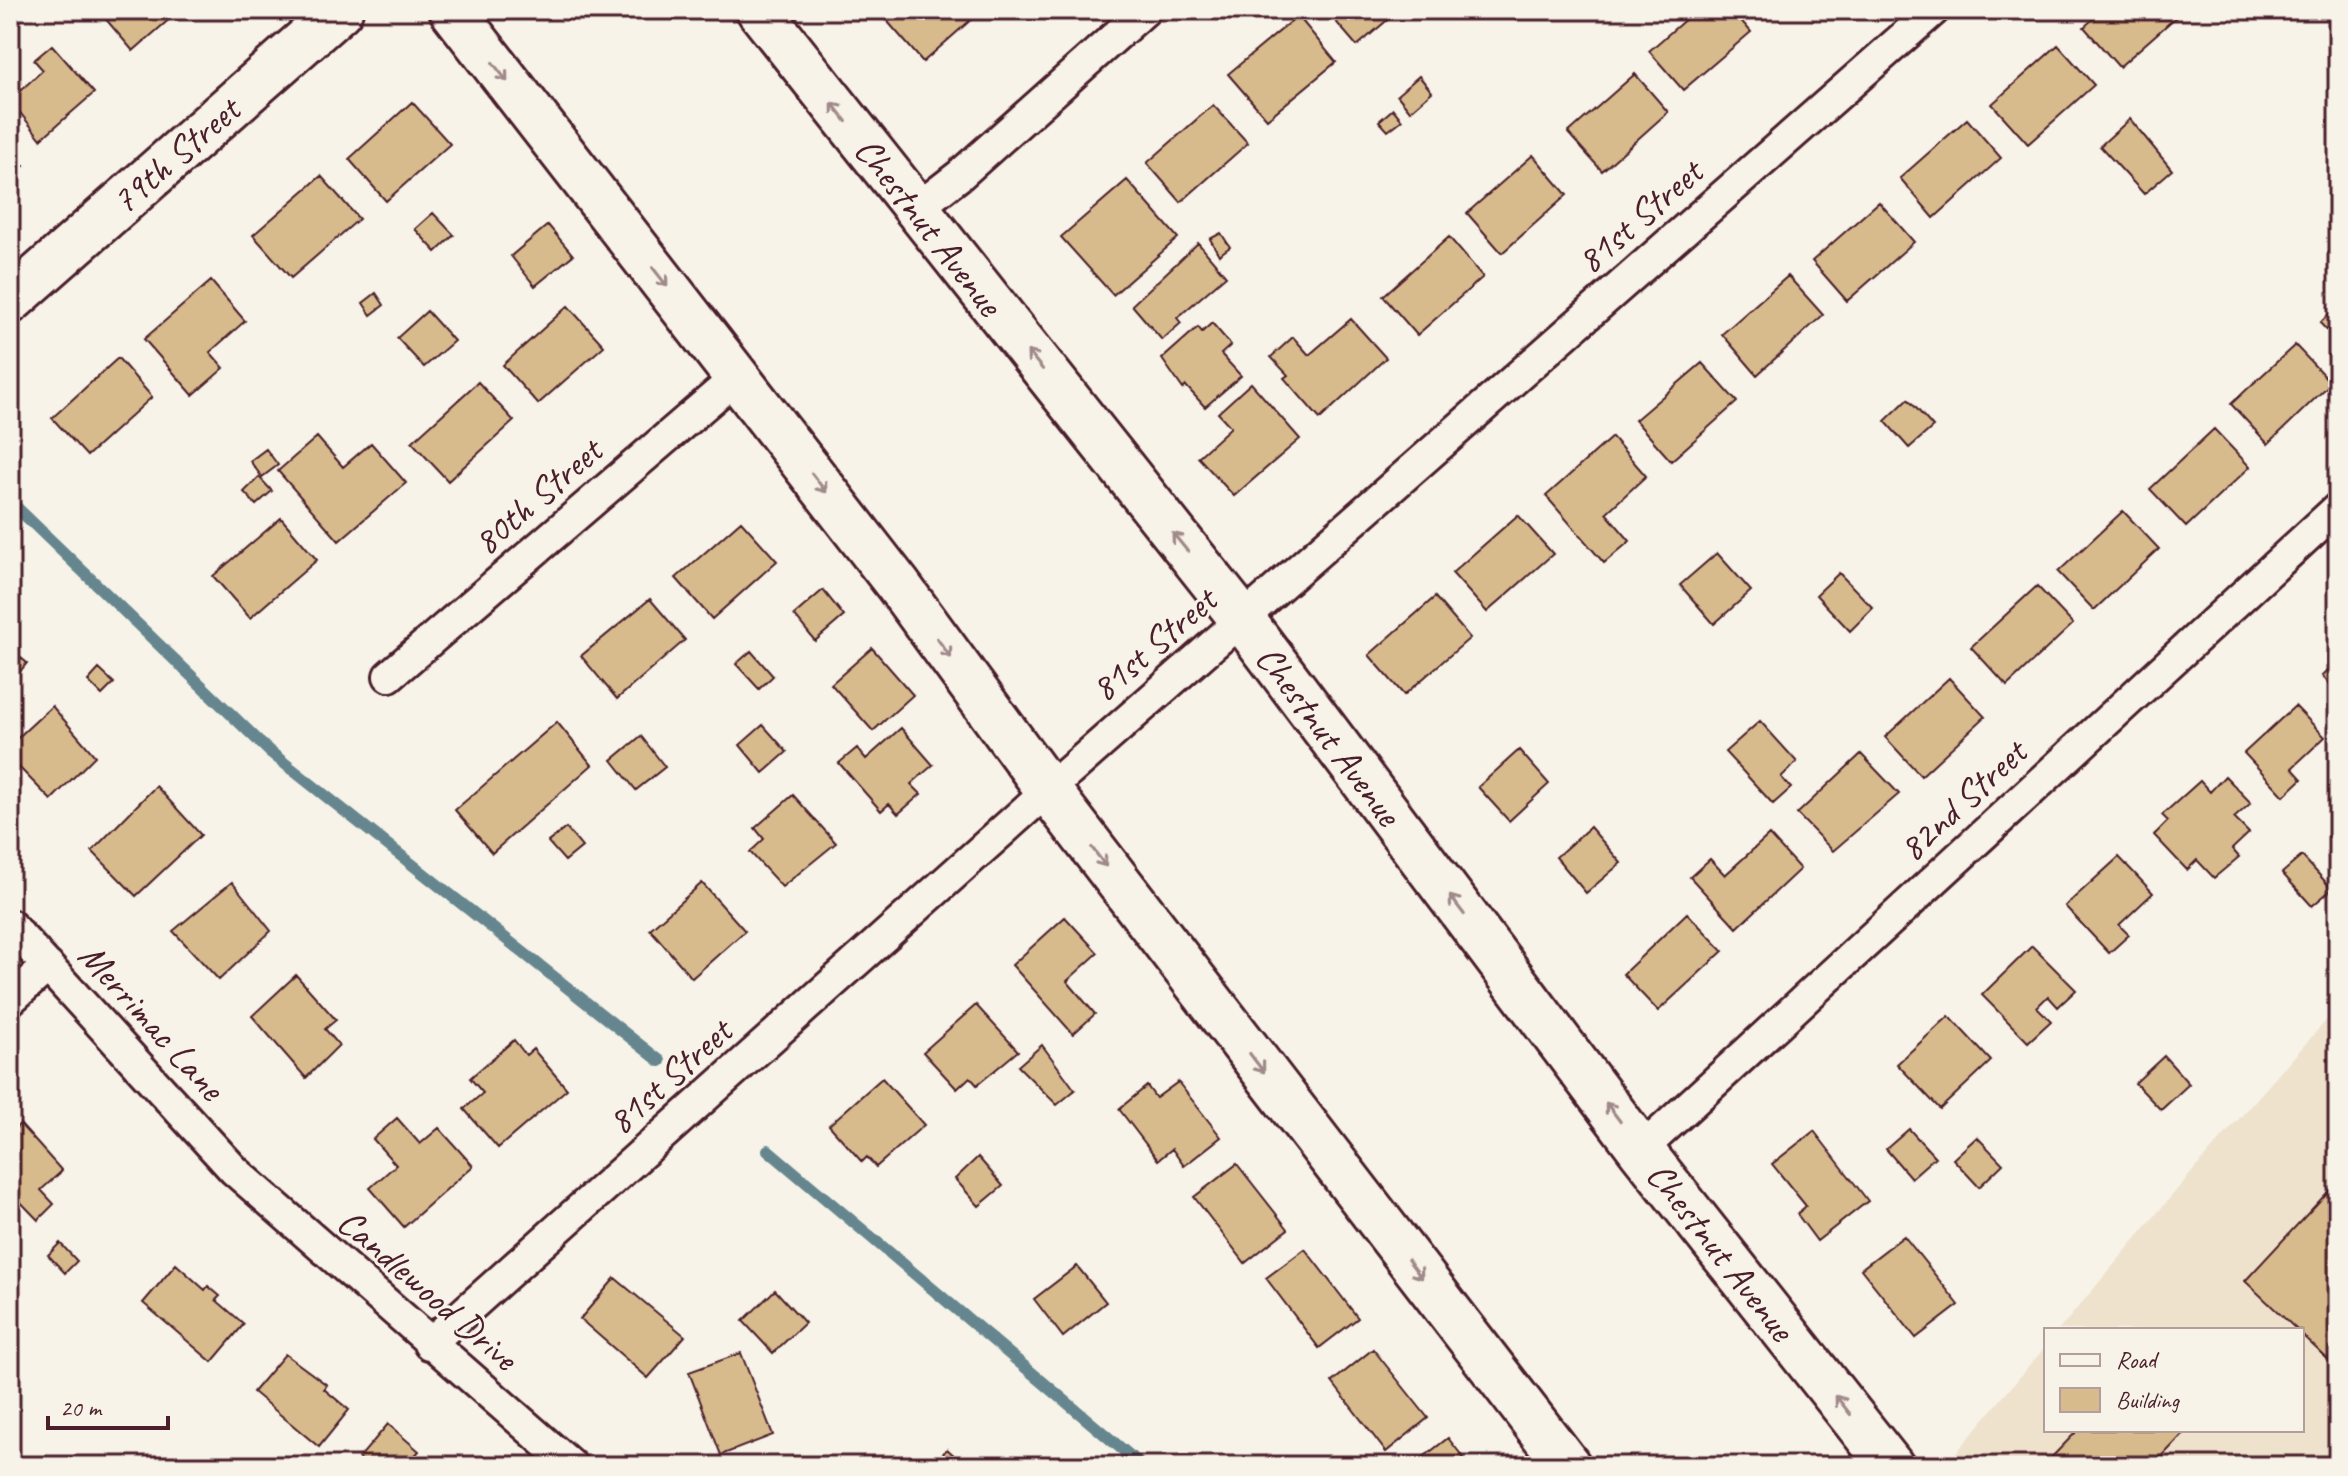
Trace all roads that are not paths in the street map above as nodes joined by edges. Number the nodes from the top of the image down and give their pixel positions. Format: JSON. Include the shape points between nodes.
{"nodes":[{"id":1,"x":340,"y":10,"type":"edge"},
{"id":2,"x":452,"y":10,"type":"edge"},
{"id":3,"x":759,"y":10,"type":"edge"},
{"id":4,"x":1145,"y":10,"type":"edge"},
{"id":5,"x":1934,"y":10,"type":"edge"},
{"id":6,"x":915,"y":210,"type":"junction"},
{"id":7,"x":10,"y":301,"type":"edge"},
{"id":8,"x":737,"y":377,"type":"junction"},
{"id":9,"x":2338,"y":508,"type":"edge"},
{"id":10,"x":1242,"y":619,"type":"junction"},
{"id":11,"x":389,"y":676,"type":"dead end"},
{"id":12,"x":1048,"y":790,"type":"junction"},
{"id":13,"x":10,"y":925,"type":"edge"},
{"id":14,"x":48,"y":966,"type":"junction"},
{"id":15,"x":10,"y":1000,"type":"edge"},
{"id":16,"x":1641,"y":1150,"type":"junction"},
{"id":17,"x":234,"y":1170,"type":"joint"},
{"id":18,"x":429,"y":1344,"type":"junction"},
{"id":19,"x":572,"y":1466,"type":"edge"},
{"id":20,"x":1568,"y":1466,"type":"edge"},
{"id":21,"x":1891,"y":1466,"type":"edge"}],
"edges":[{"from":1,"to":7,"type":"street","name":"79th Street"},
{"from":2,"to":8,"type":"street","one_way":true},
{"from":6,"to":3,"type":"street","name":"Chestnut Avenue","one_way":true},
{"from":4,"to":6,"type":"street"},
{"from":5,"to":10,"type":"street","name":"81st Street"},
{"from":10,"to":6,"type":"street","name":"Chestnut Avenue","one_way":true},
{"from":8,"to":11,"type":"street","name":"80th Street"},
{"from":8,"to":12,"type":"street","one_way":true},
{"from":9,"to":16,"type":"street","name":"82nd Street"},
{"from":10,"to":12,"type":"street","name":"81st Street"},
{"from":16,"to":10,"type":"street","name":"Chestnut Avenue","one_way":true},
{"from":12,"to":18,"type":"street","name":"81st Street"},
{"from":12,"to":20,"type":"street","one_way":true},
{"from":13,"to":14,"type":"street","name":"Merrimac Lane"},
{"from":14,"to":15,"type":"street"},
{"from":14,"to":17,"type":"street","name":"Merrimac Lane"},
{"from":21,"to":16,"type":"street","name":"Chestnut Avenue","one_way":true},
{"from":17,"to":18,"type":"street","name":"Candlewood Drive"},
{"from":18,"to":19,"type":"street","name":"Candlewood Drive"}]}
